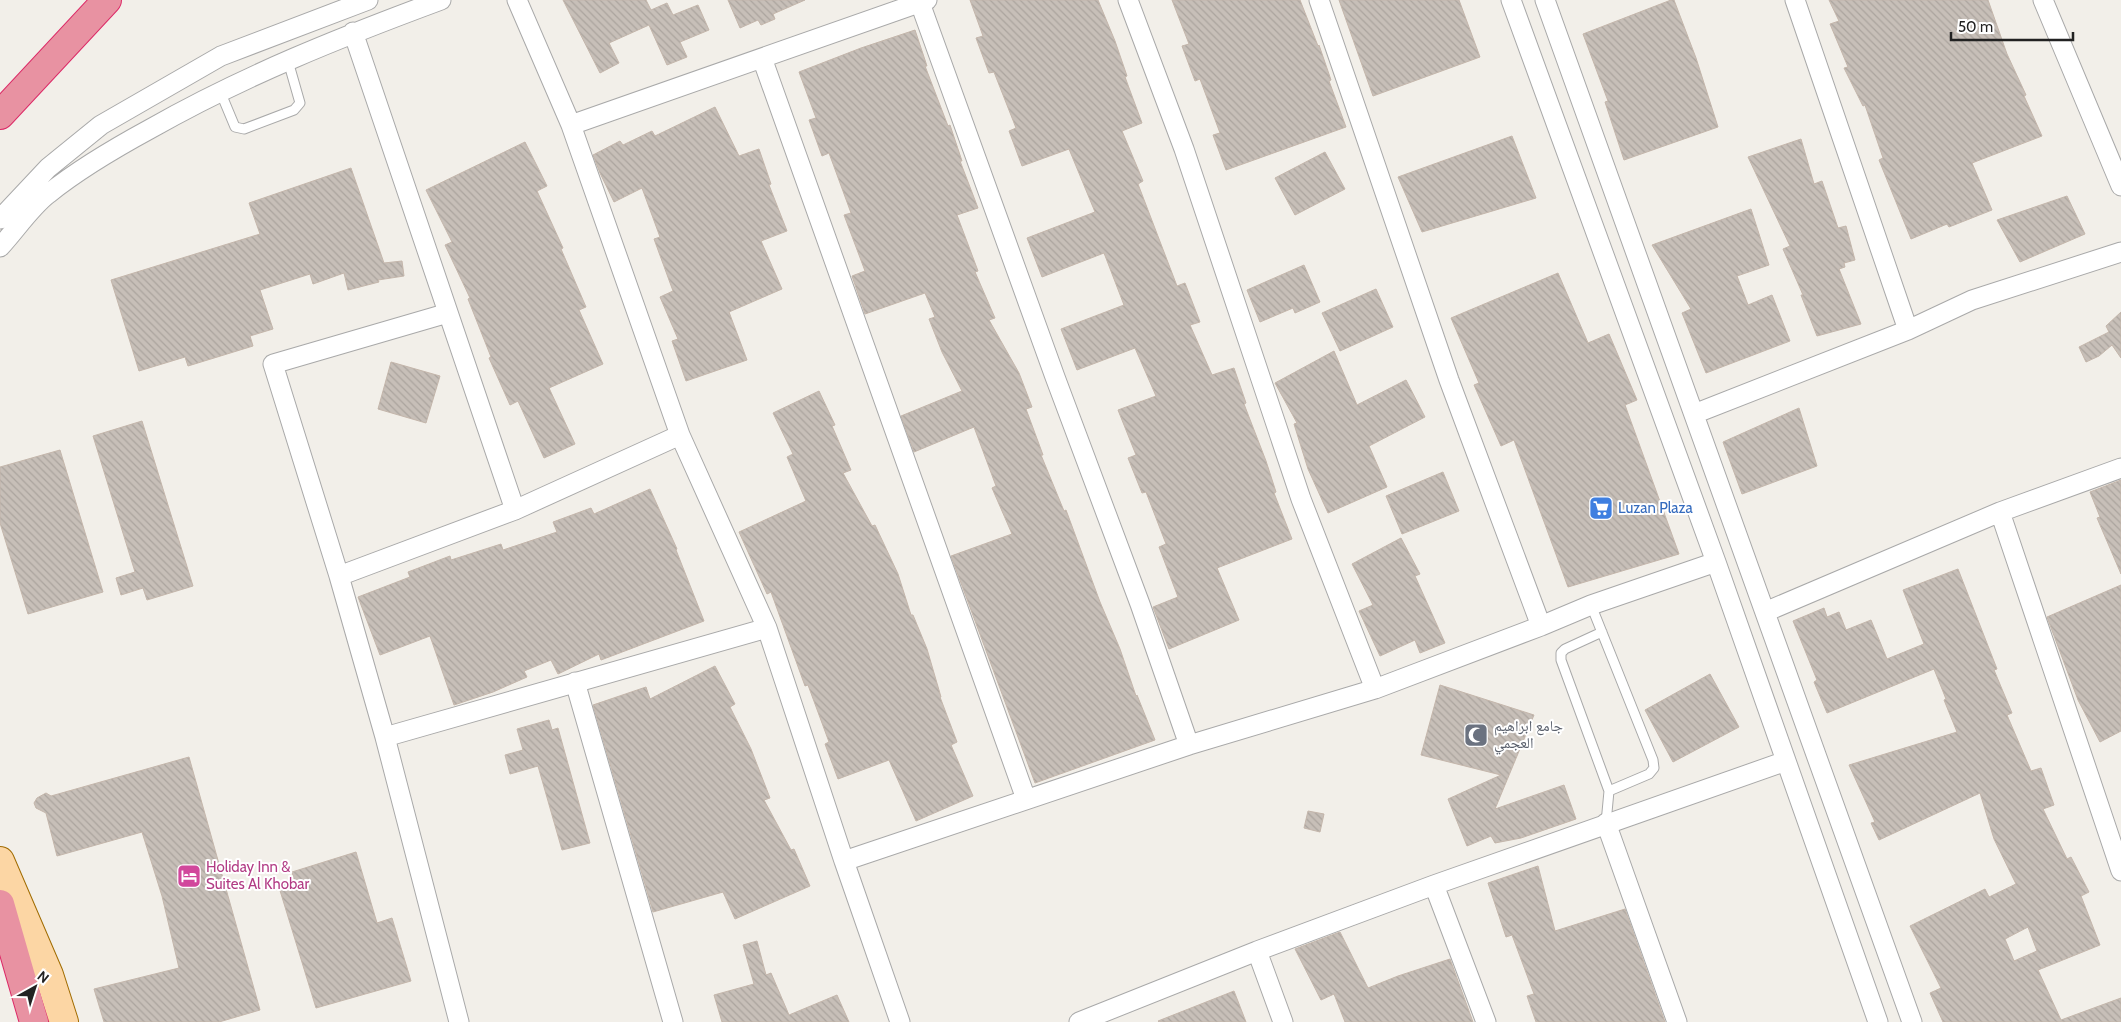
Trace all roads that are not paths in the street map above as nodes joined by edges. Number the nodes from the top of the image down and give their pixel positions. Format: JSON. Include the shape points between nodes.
{"nodes":[{"id":1,"x":107,"y":0,"type":"edge"},
{"id":2,"x":368,"y":0,"type":"edge"},
{"id":3,"x":441,"y":0,"type":"edge"},
{"id":4,"x":517,"y":0,"type":"edge"},
{"id":5,"x":1128,"y":0,"type":"edge"},
{"id":6,"x":1320,"y":0,"type":"edge"},
{"id":7,"x":1511,"y":0,"type":"edge"},
{"id":8,"x":1545,"y":0,"type":"edge"},
{"id":9,"x":1794,"y":0,"type":"edge"},
{"id":10,"x":2043,"y":0,"type":"edge"},
{"id":11,"x":924,"y":1,"type":"edge"},
{"id":12,"x":353,"y":32,"type":"junction"},
{"id":13,"x":762,"y":58,"type":"junction"},
{"id":14,"x":288,"y":61,"type":"junction"},
{"id":15,"x":220,"y":90,"type":"junction"},
{"id":16,"x":0,"y":116,"type":"edge"},
{"id":17,"x":571,"y":125,"type":"junction"},
{"id":18,"x":2121,"y":186,"type":"edge"},
{"id":19,"x":0,"y":219,"type":"edge"},
{"id":20,"x":0,"y":247,"type":"edge"},
{"id":21,"x":2121,"y":252,"type":"edge"},
{"id":22,"x":448,"y":313,"type":"junction"},
{"id":23,"x":1908,"y":330,"type":"junction"},
{"id":24,"x":1694,"y":414,"type":"junction"},
{"id":25,"x":680,"y":435,"type":"junction"},
{"id":26,"x":2121,"y":468,"type":"edge"},
{"id":27,"x":515,"y":510,"type":"junction"},
{"id":28,"x":2000,"y":512,"type":"junction"},
{"id":29,"x":1716,"y":562,"type":"junction"},
{"id":30,"x":339,"y":576,"type":"junction"},
{"id":31,"x":1591,"y":605,"type":"junction"},
{"id":32,"x":1765,"y":612,"type":"junction"},
{"id":33,"x":1541,"y":626,"type":"junction"},
{"id":34,"x":767,"y":628,"type":"junction"},
{"id":35,"x":1602,"y":632,"type":"junction"},
{"id":36,"x":575,"y":682,"type":"junction"},
{"id":37,"x":1375,"y":688,"type":"junction"},
{"id":38,"x":385,"y":737,"type":"junction"},
{"id":39,"x":1189,"y":745,"type":"junction"},
{"id":40,"x":1786,"y":762,"type":"junction"},
{"id":41,"x":1609,"y":792,"type":"junction"},
{"id":42,"x":1026,"y":799,"type":"junction"},
{"id":43,"x":1606,"y":823,"type":"junction"},
{"id":44,"x":0,"y":861,"type":"edge"},
{"id":45,"x":844,"y":861,"type":"junction"},
{"id":46,"x":2121,"y":871,"type":"edge"},
{"id":47,"x":1434,"y":885,"type":"junction"},
{"id":48,"x":0,"y":904,"type":"edge"},
{"id":49,"x":1257,"y":951,"type":"junction"},
{"id":50,"x":1085,"y":1021,"type":"edge"},
{"id":51,"x":34,"y":1022,"type":"edge"},
{"id":52,"x":64,"y":1022,"type":"edge"},
{"id":53,"x":459,"y":1022,"type":"edge"},
{"id":54,"x":673,"y":1022,"type":"edge"},
{"id":55,"x":900,"y":1022,"type":"edge"},
{"id":56,"x":1283,"y":1022,"type":"edge"},
{"id":57,"x":1486,"y":1022,"type":"edge"},
{"id":58,"x":1677,"y":1022,"type":"edge"},
{"id":59,"x":1878,"y":1022,"type":"edge"},
{"id":60,"x":1912,"y":1022,"type":"edge"}],
"edges":[{"from":1,"to":16,"type":"highway"},
{"from":2,"to":19,"type":"street","via":[[222,56],[101,125],[48,168]]},
{"from":3,"to":12,"type":"street"},
{"from":4,"to":17,"type":"street"},
{"from":5,"to":37,"type":"street","via":[[1184,149],[1301,499]]},
{"from":6,"to":33,"type":"street","via":[[1449,380]]},
{"from":7,"to":29,"type":"street"},
{"from":8,"to":24,"type":"street"},
{"from":9,"to":23,"type":"street"},
{"from":10,"to":18,"type":"street"},
{"from":11,"to":13,"type":"street"},
{"from":11,"to":39,"type":"street","via":[[1055,378]]},
{"from":12,"to":14,"type":"street"},
{"from":12,"to":22,"type":"street"},
{"from":13,"to":17,"type":"street"},
{"from":13,"to":42,"type":"street"},
{"from":14,"to":15,"type":"street"},
{"from":14,"to":15,"type":"lane","via":[[300,103],[294,110],[244,129],[235,127]]},
{"from":15,"to":20,"type":"street","via":[[114,149],[46,195]]},
{"from":17,"to":25,"type":"street"},
{"from":21,"to":23,"type":"street","via":[[1972,300]]},
{"from":22,"to":27,"type":"street"},
{"from":22,"to":30,"type":"street","via":[[273,364]]},
{"from":23,"to":24,"type":"street"},
{"from":24,"to":32,"type":"street"},
{"from":25,"to":27,"type":"street"},
{"from":25,"to":34,"type":"street"},
{"from":26,"to":28,"type":"street"},
{"from":27,"to":30,"type":"street"},
{"from":28,"to":32,"type":"street"},
{"from":28,"to":46,"type":"street"},
{"from":29,"to":31,"type":"street"},
{"from":29,"to":40,"type":"street"},
{"from":30,"to":38,"type":"street"},
{"from":31,"to":33,"type":"street"},
{"from":31,"to":35,"type":"lane"},
{"from":32,"to":60,"type":"street"},
{"from":33,"to":37,"type":"street"},
{"from":34,"to":36,"type":"street"},
{"from":34,"to":45,"type":"street"},
{"from":35,"to":41,"type":"lane","via":[[1565,649],[1561,660]]},
{"from":35,"to":41,"type":"lane","via":[[1654,768],[1649,774]]},
{"from":36,"to":38,"type":"street"},
{"from":36,"to":54,"type":"street"},
{"from":37,"to":39,"type":"street"},
{"from":38,"to":53,"type":"street"},
{"from":39,"to":42,"type":"street"},
{"from":40,"to":43,"type":"street"},
{"from":40,"to":59,"type":"street"},
{"from":41,"to":43,"type":"lane"},
{"from":42,"to":45,"type":"street"},
{"from":43,"to":47,"type":"street"},
{"from":43,"to":58,"type":"street"},
{"from":44,"to":52,"type":"main road"},
{"from":45,"to":55,"type":"street"},
{"from":47,"to":49,"type":"street"},
{"from":47,"to":57,"type":"street"},
{"from":48,"to":51,"type":"highway"},
{"from":49,"to":50,"type":"street"},
{"from":49,"to":56,"type":"street"}]}
